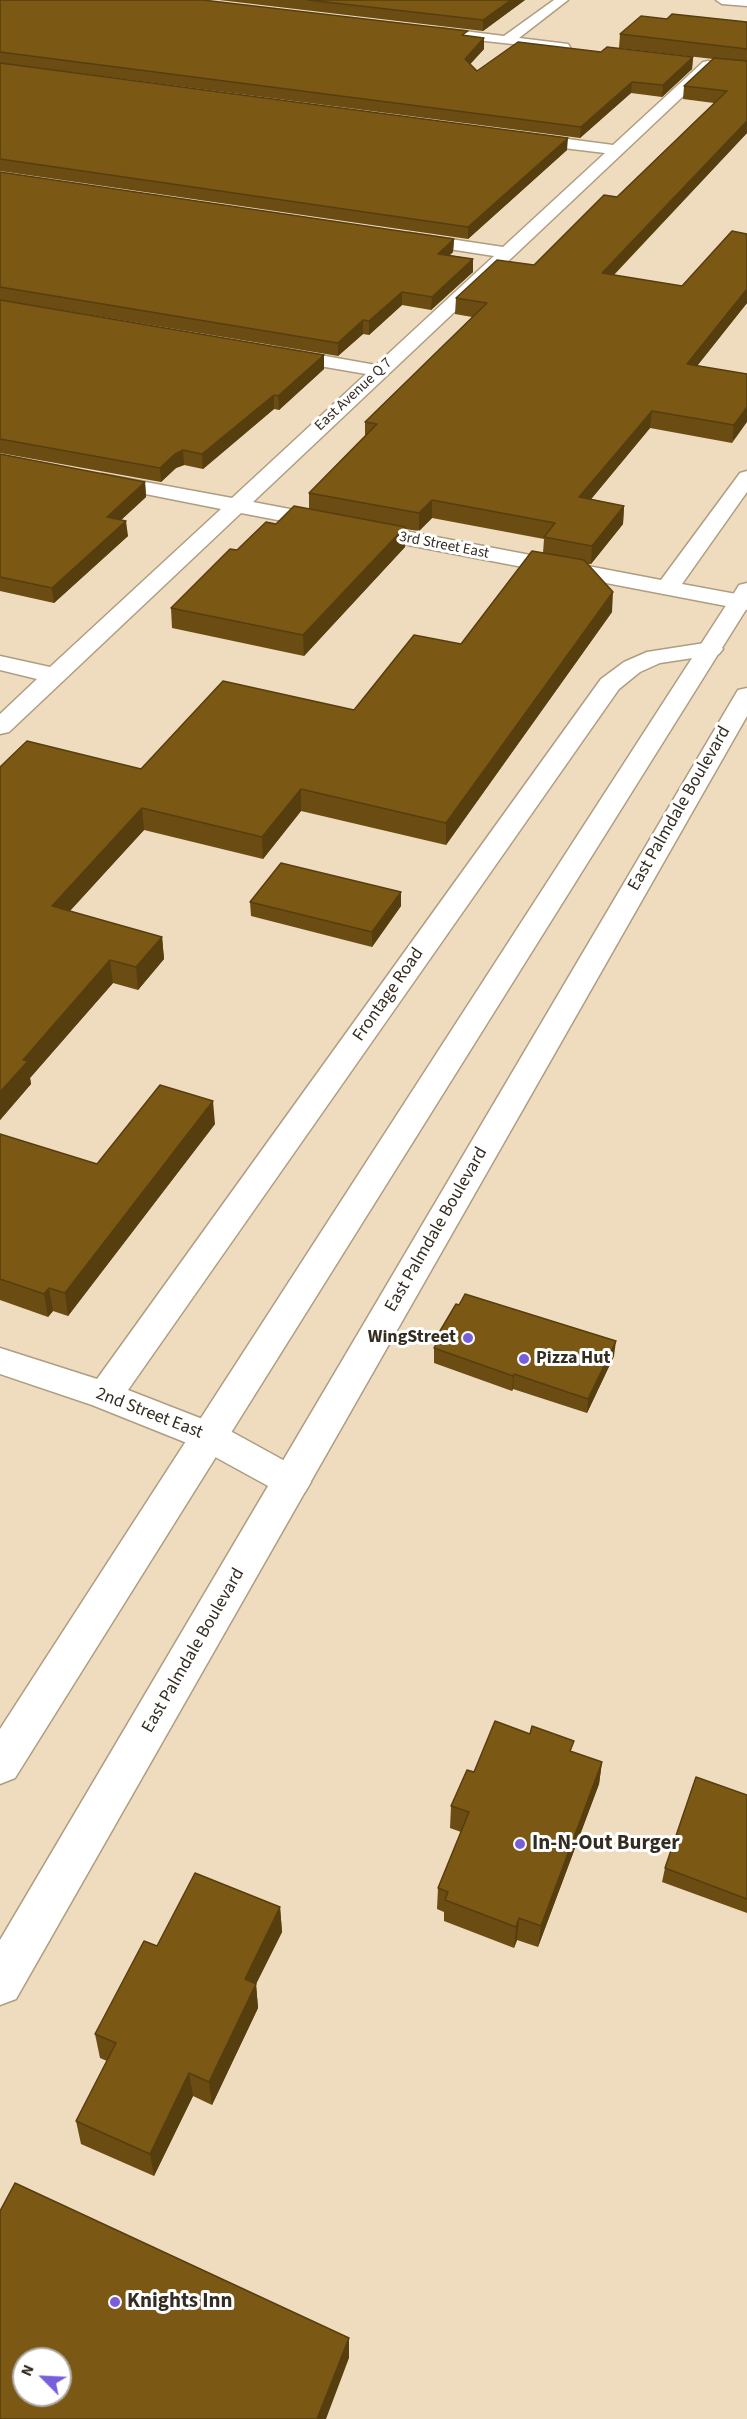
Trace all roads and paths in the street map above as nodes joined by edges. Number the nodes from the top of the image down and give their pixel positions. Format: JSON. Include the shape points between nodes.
{"nodes":[{"id":1,"x":562,"y":0,"type":"edge"},
{"id":2,"x":722,"y":0,"type":"edge"},
{"id":3,"x":747,"y":2,"type":"edge"},
{"id":4,"x":424,"y":31,"type":"edge"},
{"id":5,"x":507,"y":40,"type":"junction"},
{"id":6,"x":578,"y":49,"type":"edge"},
{"id":7,"x":685,"y":62,"type":"edge"},
{"id":8,"x":510,"y":136,"type":"edge"},
{"id":9,"x":616,"y":150,"type":"junction"},
{"id":10,"x":393,"y":236,"type":"edge"},
{"id":11,"x":506,"y":253,"type":"junction"},
{"id":12,"x":265,"y":351,"type":"edge"},
{"id":13,"x":380,"y":371,"type":"junction"},
{"id":14,"x":79,"y":475,"type":"edge"},
{"id":15,"x":747,"y":477,"type":"edge"},
{"id":16,"x":237,"y":506,"type":"junction"},
{"id":17,"x":667,"y":588,"type":"junction"},
{"id":18,"x":745,"y":598,"type":"edge"},
{"id":19,"x":711,"y":649,"type":"junction"},
{"id":20,"x":0,"y":663,"type":"edge"},
{"id":21,"x":55,"y":676,"type":"junction"},
{"id":22,"x":747,"y":695,"type":"edge"},
{"id":23,"x":0,"y":727,"type":"edge"},
{"id":24,"x":0,"y":1361,"type":"edge"},
{"id":25,"x":105,"y":1395,"type":"junction"},
{"id":26,"x":210,"y":1437,"type":"junction"},
{"id":27,"x":292,"y":1482,"type":"junction"},
{"id":28,"x":0,"y":1765,"type":"edge"},
{"id":29,"x":0,"y":1983,"type":"edge"}],
"edges":[{"from":1,"to":5,"type":"main road"},
{"from":2,"to":3,"type":"main road"},
{"from":4,"to":5,"type":"main road"},
{"from":5,"to":6,"type":"main road"},
{"from":7,"to":9,"type":"main road","name":"East Avenue Q 7","via":[[713,65]]},
{"from":8,"to":9,"type":"main road"},
{"from":9,"to":11,"type":"main road","name":"East Avenue Q 7"},
{"from":10,"to":11,"type":"main road"},
{"from":11,"to":13,"type":"main road","name":"East Avenue Q 7"},
{"from":12,"to":13,"type":"main road"},
{"from":13,"to":16,"type":"main road","name":"East Avenue Q 7"},
{"from":14,"to":16,"type":"main road","name":"3rd Street East"},
{"from":15,"to":17,"type":"main road"},
{"from":16,"to":17,"type":"main road","name":"3rd Street East"},
{"from":16,"to":21,"type":"main road","name":"East Avenue Q 7"},
{"from":17,"to":18,"type":"main road","name":"3rd Street East"},
{"from":18,"to":19,"type":"main road"},
{"from":19,"to":25,"type":"main road","name":"Frontage Road","via":[[655,657],[632,667],[610,684]]},
{"from":19,"to":26,"type":"main road"},
{"from":20,"to":21,"type":"main road"},
{"from":21,"to":23,"type":"main road","name":"East Avenue Q 7"},
{"from":22,"to":27,"type":"main road","name":"East Palmdale Boulevard"},
{"from":24,"to":25,"type":"main road","name":"2nd Street East"},
{"from":25,"to":26,"type":"main road","name":"2nd Street East"},
{"from":26,"to":27,"type":"main road","name":"2nd Street East"},
{"from":26,"to":28,"type":"main road"},
{"from":27,"to":29,"type":"main road","name":"East Palmdale Boulevard"}]}
